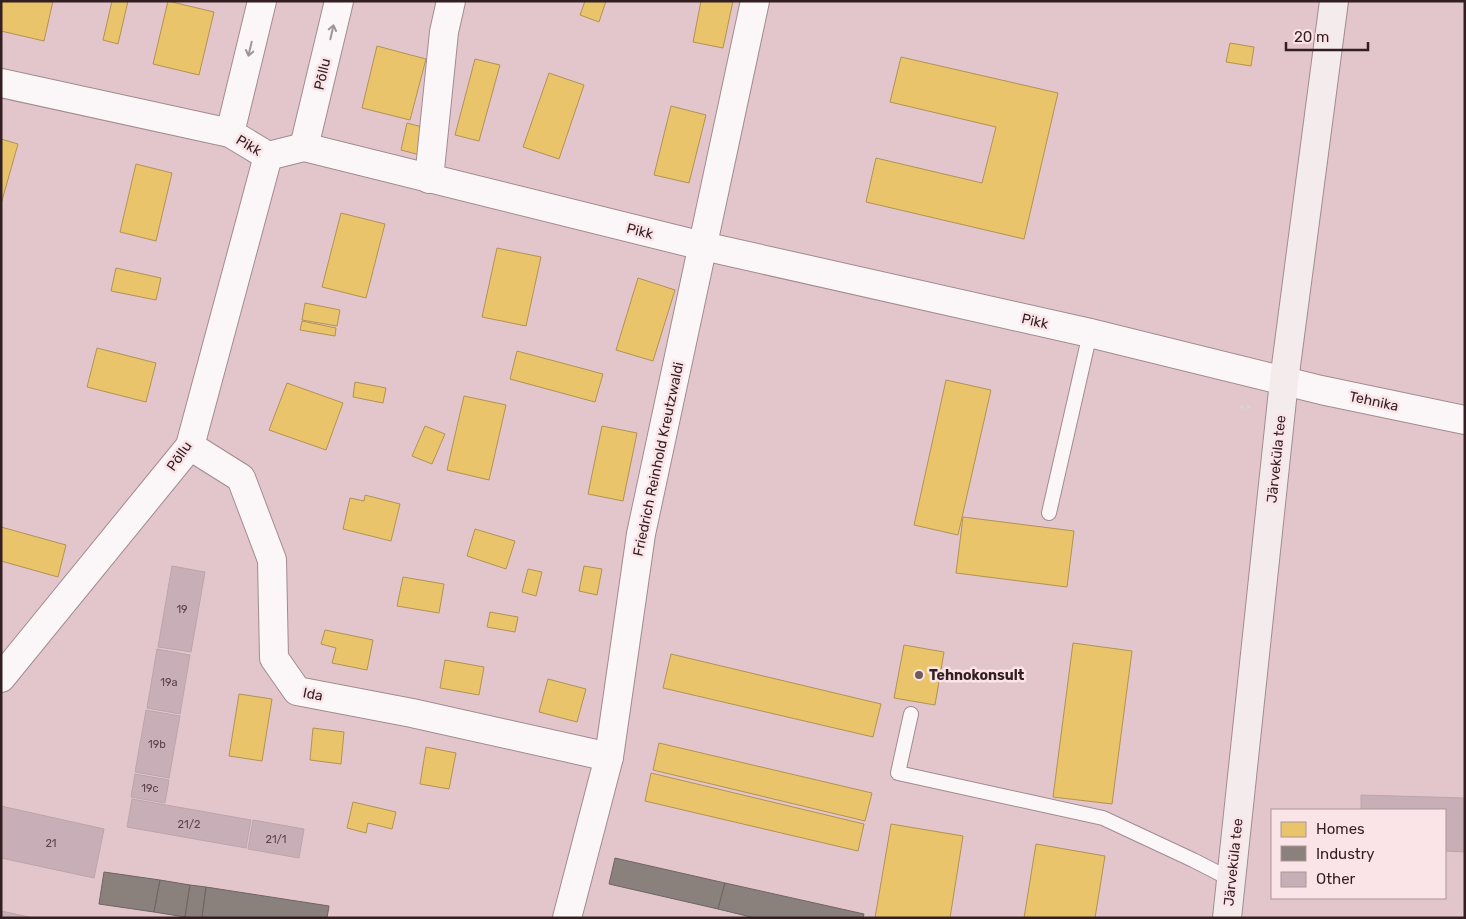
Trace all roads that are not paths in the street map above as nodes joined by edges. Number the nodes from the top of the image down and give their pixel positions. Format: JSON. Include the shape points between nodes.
{"nodes":[{"id":1,"x":262,"y":1,"type":"edge"},
{"id":2,"x":339,"y":1,"type":"edge"},
{"id":3,"x":451,"y":1,"type":"edge"},
{"id":4,"x":755,"y":1,"type":"edge"},
{"id":5,"x":1334,"y":1,"type":"edge"},
{"id":6,"x":1,"y":83,"type":"edge"},
{"id":7,"x":230,"y":133,"type":"junction"},
{"id":8,"x":304,"y":148,"type":"junction"},
{"id":9,"x":268,"y":156,"type":"junction"},
{"id":10,"x":429,"y":179,"type":"junction"},
{"id":11,"x":703,"y":246,"type":"junction"},
{"id":12,"x":1090,"y":333,"type":"junction"},
{"id":13,"x":1284,"y":381,"type":"junction"},
{"id":14,"x":1465,"y":420,"type":"edge"},
{"id":15,"x":190,"y":446,"type":"junction"},
{"id":16,"x":1050,"y":513,"type":"dead end"},
{"id":17,"x":1,"y":678,"type":"edge"},
{"id":18,"x":911,"y":714,"type":"dead end"},
{"id":19,"x":608,"y":757,"type":"junction"},
{"id":20,"x":1232,"y":880,"type":"junction"},
{"id":21,"x":567,"y":918,"type":"edge"},
{"id":22,"x":1228,"y":918,"type":"edge"}],
"edges":[{"from":1,"to":7,"type":"street","one_way":true},
{"from":8,"to":2,"type":"street","name":"Põllu","one_way":true},
{"from":3,"to":10,"type":"street","via":[[444,32]]},
{"from":4,"to":11,"type":"street","name":"Friedrich Reinhold Kreutzwaldi"},
{"from":5,"to":13,"type":"main road","name":"Järveküla tee"},
{"from":6,"to":7,"type":"street","name":"Pikk"},
{"from":7,"to":9,"type":"street","name":"Pikk"},
{"from":8,"to":9,"type":"street","name":"Pikk"},
{"from":8,"to":10,"type":"street","name":"Pikk"},
{"from":9,"to":15,"type":"street","name":"Põllu"},
{"from":10,"to":11,"type":"street","name":"Pikk"},
{"from":11,"to":12,"type":"street","name":"Pikk"},
{"from":11,"to":19,"type":"street","name":"Friedrich Reinhold Kreutzwaldi","via":[[641,534]]},
{"from":12,"to":13,"type":"street","name":"Pikk"},
{"from":12,"to":16,"type":"lane"},
{"from":13,"to":14,"type":"street","name":"Tehnika"},
{"from":13,"to":20,"type":"main road","name":"Järveküla tee"},
{"from":15,"to":17,"type":"street","name":"Põllu"},
{"from":15,"to":19,"type":"street","name":"Ida","via":[[241,478],[272,560],[274,658],[297,691]]},
{"from":18,"to":20,"type":"lane","via":[[898,773],[1103,818]]},
{"from":19,"to":21,"type":"street","name":"Friedrich Reinhold Kreutzwaldi"},
{"from":20,"to":22,"type":"main road","name":"Järveküla tee"}]}
